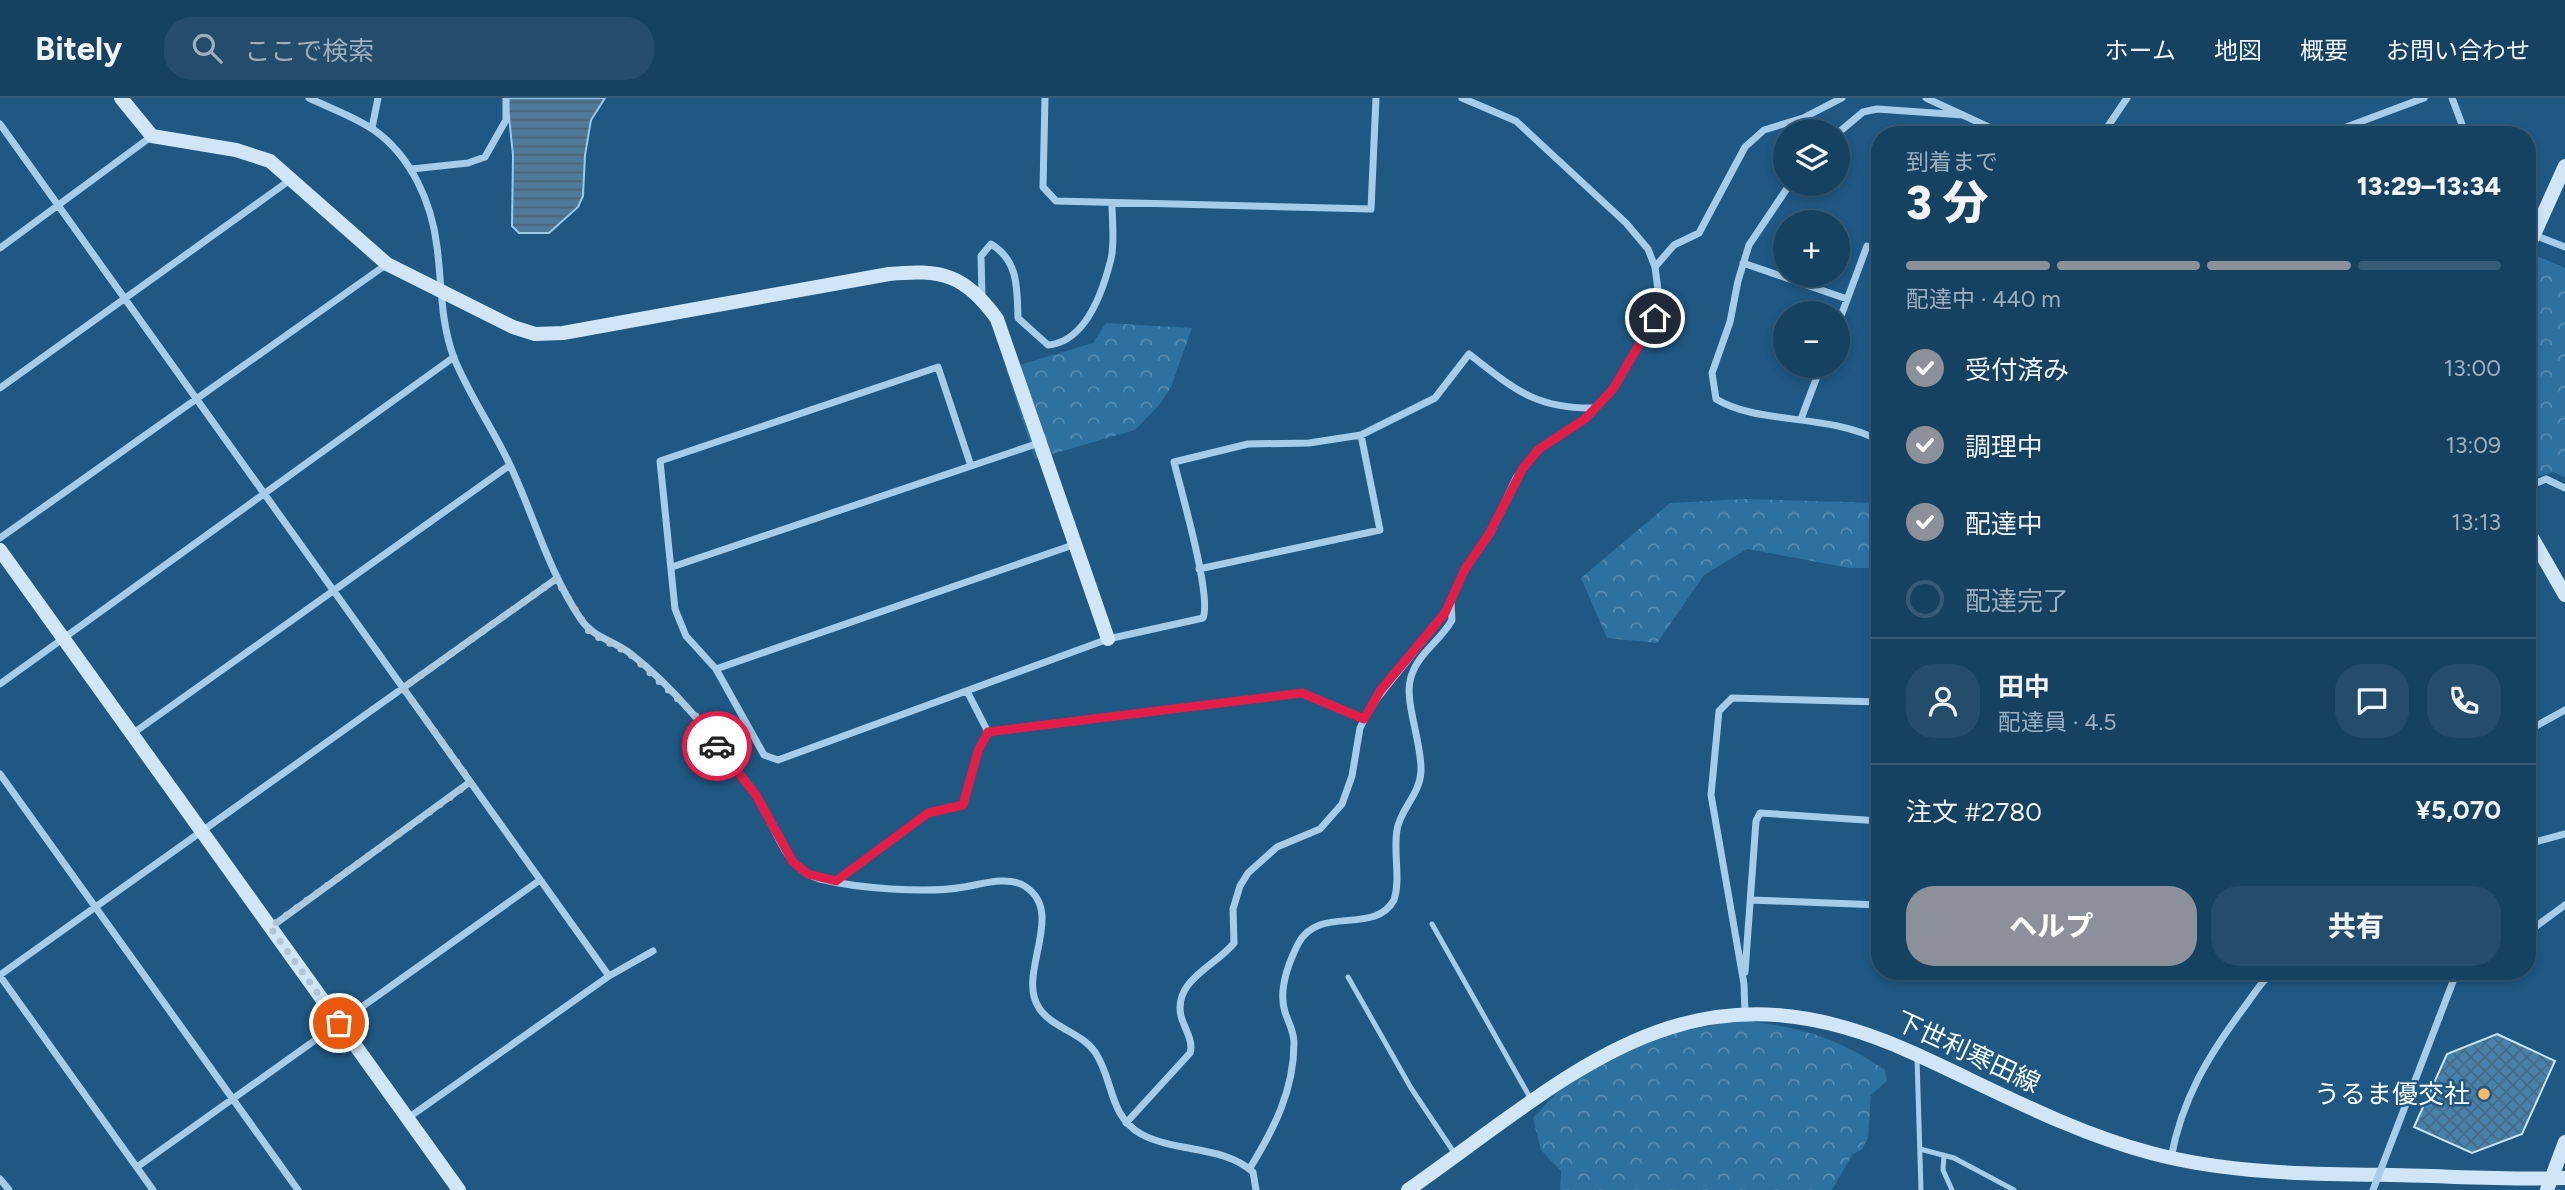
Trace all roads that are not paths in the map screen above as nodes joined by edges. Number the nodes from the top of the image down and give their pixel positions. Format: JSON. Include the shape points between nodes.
{"nodes":[{"id":1,"x":121,"y":98,"type":"edge"},
{"id":2,"x":309,"y":98,"type":"edge"},
{"id":3,"x":378,"y":98,"type":"edge"},
{"id":4,"x":506,"y":98,"type":"edge"},
{"id":5,"x":1045,"y":98,"type":"edge"},
{"id":6,"x":1376,"y":98,"type":"edge"},
{"id":7,"x":1462,"y":98,"type":"edge"},
{"id":8,"x":1842,"y":98,"type":"edge"},
{"id":9,"x":1926,"y":98,"type":"edge"},
{"id":10,"x":2127,"y":98,"type":"edge"},
{"id":11,"x":2424,"y":98,"type":"edge"},
{"id":12,"x":2452,"y":98,"type":"edge"},
{"id":13,"x":1963,"y":115,"type":"junction"},
{"id":14,"x":1850,"y":123,"type":"edge"},
{"id":15,"x":0,"y":124,"type":"edge"},
{"id":16,"x":1987,"y":126,"type":"edge"},
{"id":17,"x":2108,"y":126,"type":"edge"},
{"id":18,"x":2353,"y":126,"type":"edge"},
{"id":19,"x":2463,"y":126,"type":"edge"},
{"id":20,"x":372,"y":128,"type":"junction"},
{"id":21,"x":152,"y":136,"type":"junction"},
{"id":22,"x":2565,"y":166,"type":"edge"},
{"id":23,"x":412,"y":169,"type":"junction"},
{"id":24,"x":290,"y":179,"type":"junction"},
{"id":25,"x":1782,"y":196,"type":"edge"},
{"id":26,"x":1112,"y":204,"type":"junction"},
{"id":27,"x":58,"y":205,"type":"junction"},
{"id":28,"x":2536,"y":231,"type":"edge"},
{"id":29,"x":2536,"y":236,"type":"edge"},
{"id":30,"x":2565,"y":247,"type":"edge"},
{"id":31,"x":0,"y":248,"type":"edge"},
{"id":32,"x":1871,"y":248,"type":"edge"},
{"id":33,"x":1743,"y":263,"type":"junction"},
{"id":34,"x":387,"y":264,"type":"junction"},
{"id":35,"x":1655,"y":267,"type":"junction"},
{"id":36,"x":440,"y":290,"type":"junction"},
{"id":37,"x":125,"y":298,"type":"junction"},
{"id":38,"x":982,"y":298,"type":"junction"},
{"id":39,"x":1847,"y":299,"type":"joint"},
{"id":40,"x":454,"y":357,"type":"junction"},
{"id":41,"x":1816,"y":378,"type":"edge"},
{"id":42,"x":0,"y":388,"type":"edge"},
{"id":43,"x":196,"y":398,"type":"junction"},
{"id":44,"x":1595,"y":408,"type":"junction"},
{"id":45,"x":1801,"y":419,"type":"junction"},
{"id":46,"x":1361,"y":435,"type":"junction"},
{"id":47,"x":1871,"y":437,"type":"edge"},
{"id":48,"x":1039,"y":443,"type":"junction"},
{"id":49,"x":510,"y":466,"type":"junction"},
{"id":50,"x":971,"y":466,"type":"junction"},
{"id":51,"x":2536,"y":483,"type":"edge"},
{"id":52,"x":2565,"y":488,"type":"edge"},
{"id":53,"x":264,"y":494,"type":"junction"},
{"id":54,"x":0,"y":538,"type":"edge"},
{"id":55,"x":1073,"y":545,"type":"junction"},
{"id":56,"x":2536,"y":546,"type":"edge"},
{"id":57,"x":0,"y":550,"type":"edge"},
{"id":58,"x":672,"y":567,"type":"junction"},
{"id":59,"x":1199,"y":569,"type":"junction"},
{"id":60,"x":556,"y":579,"type":"junction"},
{"id":61,"x":333,"y":589,"type":"junction"},
{"id":62,"x":2565,"y":595,"type":"edge"},
{"id":63,"x":1451,"y":602,"type":"junction"},
{"id":64,"x":63,"y":638,"type":"junction"},
{"id":65,"x":1108,"y":639,"type":"junction"},
{"id":66,"x":716,"y":669,"type":"junction"},
{"id":67,"x":0,"y":684,"type":"edge"},
{"id":68,"x":403,"y":688,"type":"junction"},
{"id":69,"x":967,"y":691,"type":"junction"},
{"id":70,"x":1871,"y":702,"type":"edge"},
{"id":71,"x":2565,"y":710,"type":"edge"},
{"id":72,"x":1364,"y":719,"type":"junction"},
{"id":73,"x":2536,"y":726,"type":"edge"},
{"id":74,"x":988,"y":732,"type":"junction"},
{"id":75,"x":132,"y":734,"type":"junction"},
{"id":76,"x":0,"y":774,"type":"edge"},
{"id":77,"x":471,"y":782,"type":"junction"},
{"id":78,"x":1871,"y":820,"type":"edge"},
{"id":79,"x":202,"y":832,"type":"junction"},
{"id":80,"x":2565,"y":834,"type":"edge"},
{"id":81,"x":2536,"y":842,"type":"edge"},
{"id":82,"x":540,"y":880,"type":"junction"},
{"id":83,"x":836,"y":881,"type":"junction"},
{"id":84,"x":1751,"y":900,"type":"junction"},
{"id":85,"x":1871,"y":905,"type":"edge"},
{"id":86,"x":2565,"y":905,"type":"edge"},
{"id":87,"x":95,"y":907,"type":"junction"},
{"id":88,"x":1432,"y":924,"type":"dead end"},
{"id":89,"x":2536,"y":926,"type":"edge"},
{"id":90,"x":270,"y":927,"type":"junction"},
{"id":91,"x":653,"y":951,"type":"dead end"},
{"id":92,"x":0,"y":976,"type":"edge"},
{"id":93,"x":609,"y":976,"type":"junction"},
{"id":94,"x":1348,"y":977,"type":"dead end"},
{"id":95,"x":2267,"y":980,"type":"edge"},
{"id":96,"x":2454,"y":980,"type":"edge"},
{"id":97,"x":1744,"y":984,"type":"junction"},
{"id":98,"x":1745,"y":1014,"type":"junction"},
{"id":99,"x":339,"y":1023,"type":"junction"},
{"id":100,"x":1917,"y":1054,"type":"junction"},
{"id":101,"x":233,"y":1099,"type":"junction"},
{"id":102,"x":1533,"y":1102,"type":"junction"},
{"id":103,"x":407,"y":1118,"type":"junction"},
{"id":104,"x":1126,"y":1123,"type":"junction"},
{"id":105,"x":2565,"y":1142,"type":"edge"},
{"id":106,"x":1920,"y":1149,"type":"junction"},
{"id":107,"x":1944,"y":1155,"type":"junction"},
{"id":108,"x":1456,"y":1156,"type":"junction"},
{"id":109,"x":2171,"y":1158,"type":"junction"},
{"id":110,"x":137,"y":1167,"type":"junction"},
{"id":111,"x":1250,"y":1168,"type":"junction"},
{"id":112,"x":0,"y":1179,"type":"edge"},
{"id":113,"x":2554,"y":1182,"type":"edge"},
{"id":114,"x":9,"y":1190,"type":"edge"},
{"id":115,"x":153,"y":1190,"type":"edge"},
{"id":116,"x":298,"y":1190,"type":"edge"},
{"id":117,"x":459,"y":1190,"type":"edge"},
{"id":118,"x":1256,"y":1190,"type":"edge"},
{"id":119,"x":1408,"y":1190,"type":"edge"},
{"id":120,"x":1921,"y":1190,"type":"edge"},
{"id":121,"x":1952,"y":1190,"type":"edge"},
{"id":122,"x":2014,"y":1190,"type":"edge"},
{"id":123,"x":2373,"y":1190,"type":"edge"}],
"edges":[{"from":1,"to":21,"type":"street"},
{"from":2,"to":20,"type":"street"},
{"from":3,"to":20,"type":"street"},
{"from":4,"to":23,"type":"street","via":[[506,120],[485,157]]},
{"from":5,"to":26,"type":"street","via":[[1043,187],[1056,201]]},
{"from":6,"to":26,"type":"street","via":[[1371,209]]},
{"from":7,"to":35,"type":"street","via":[[1516,121],[1542,143],[1626,223],[1648,249]]},
{"from":8,"to":35,"type":"street","via":[[1803,118],[1764,130],[1745,147],[1699,233],[1674,245]]},
{"from":9,"to":13,"type":"street"},
{"from":10,"to":17,"type":"street"},
{"from":11,"to":18,"type":"street"},
{"from":12,"to":19,"type":"street"},
{"from":13,"to":14,"type":"street","via":[[1877,109],[1863,112]]},
{"from":13,"to":16,"type":"street"},
{"from":15,"to":27,"type":"street"},
{"from":20,"to":23,"type":"street"},
{"from":21,"to":24,"type":"street","via":[[236,150],[270,161]]},
{"from":21,"to":27,"type":"street"},
{"from":22,"to":28,"type":"street"},
{"from":23,"to":36,"type":"street","via":[[438,246]]},
{"from":24,"to":34,"type":"street"},
{"from":24,"to":37,"type":"street"},
{"from":25,"to":33,"type":"street","via":[[1749,245]]},
{"from":26,"to":38,"type":"street","via":[[1112,257],[1098,296],[1078,331],[1062,344],[1048,345],[1018,318],[1017,278],[1004,251],[991,244],[981,257]]},
{"from":27,"to":31,"type":"street"},
{"from":27,"to":37,"type":"street"},
{"from":29,"to":30,"type":"street"},
{"from":32,"to":39,"type":"street","via":[[1867,246]]},
{"from":33,"to":39,"type":"street"},
{"from":33,"to":45,"type":"street","via":[[1731,322],[1712,373],[1716,399],[1735,408]]},
{"from":34,"to":36,"type":"street"},
{"from":34,"to":43,"type":"street"},
{"from":35,"to":44,"type":"street","via":[[1655,318],[1613,389]]},
{"from":36,"to":38,"type":"street","via":[[536,334],[923,271],[946,274]]},
{"from":36,"to":40,"type":"street"},
{"from":37,"to":42,"type":"street"},
{"from":37,"to":43,"type":"street"},
{"from":38,"to":48,"type":"street","via":[[1005,340]]},
{"from":40,"to":49,"type":"street"},
{"from":40,"to":53,"type":"street"},
{"from":41,"to":45,"type":"street"},
{"from":43,"to":53,"type":"street"},
{"from":43,"to":54,"type":"street"},
{"from":44,"to":46,"type":"street","via":[[1530,399],[1469,354],[1435,398]]},
{"from":44,"to":63,"type":"street","via":[[1539,449],[1523,468]]},
{"from":45,"to":47,"type":"street","via":[[1851,427]]},
{"from":46,"to":59,"type":"street","via":[[1380,530]]},
{"from":46,"to":59,"type":"street","via":[[1309,443],[1248,444],[1174,462]]},
{"from":48,"to":50,"type":"street"},
{"from":48,"to":55,"type":"street"},
{"from":49,"to":60,"type":"street"},
{"from":49,"to":61,"type":"street"},
{"from":50,"to":58,"type":"street"},
{"from":50,"to":58,"type":"street","via":[[938,366],[660,461]]},
{"from":51,"to":52,"type":"street","via":[[2546,479]]},
{"from":53,"to":61,"type":"street"},
{"from":53,"to":64,"type":"street"},
{"from":55,"to":65,"type":"street"},
{"from":55,"to":66,"type":"street"},
{"from":56,"to":62,"type":"street"},
{"from":57,"to":64,"type":"street"},
{"from":58,"to":66,"type":"street","via":[[675,609],[686,636]]},
{"from":59,"to":65,"type":"street","via":[[1206,611],[1203,618]]},
{"from":60,"to":68,"type":"street"},
{"from":60,"to":83,"type":"street","via":[[590,633],[629,653],[698,718],[756,795],[793,862],[808,874]]},
{"from":61,"to":68,"type":"street"},
{"from":61,"to":75,"type":"street"},
{"from":63,"to":72,"type":"street","via":[[1380,691]]},
{"from":63,"to":111,"type":"street","via":[[1452,620],[1422,655],[1410,681],[1421,773],[1396,831],[1395,900],[1380,915],[1320,923],[1299,943],[1283,993],[1294,1044],[1286,1096],[1281,1114]]},
{"from":64,"to":67,"type":"street"},
{"from":64,"to":75,"type":"street"},
{"from":65,"to":69,"type":"street"},
{"from":66,"to":69,"type":"street","via":[[764,755],[778,760]]},
{"from":68,"to":77,"type":"street"},
{"from":68,"to":79,"type":"street"},
{"from":69,"to":74,"type":"street"},
{"from":70,"to":97,"type":"street","via":[[1732,698],[1719,711],[1711,795]]},
{"from":71,"to":73,"type":"street"},
{"from":72,"to":74,"type":"street","via":[[1302,693]]},
{"from":72,"to":104,"type":"street","via":[[1342,804],[1320,829],[1278,847],[1248,873],[1233,909],[1234,943],[1184,992],[1181,1012],[1190,1053]]},
{"from":74,"to":83,"type":"street","via":[[963,805],[928,813]]},
{"from":75,"to":79,"type":"street"},
{"from":76,"to":87,"type":"street"},
{"from":77,"to":82,"type":"street"},
{"from":77,"to":90,"type":"street"},
{"from":78,"to":84,"type":"street","via":[[1760,813]]},
{"from":79,"to":87,"type":"street"},
{"from":79,"to":90,"type":"street"},
{"from":80,"to":81,"type":"street"},
{"from":82,"to":93,"type":"street"},
{"from":82,"to":99,"type":"street"},
{"from":83,"to":104,"type":"street","via":[[927,890],[1012,881],[1031,890],[1040,905],[1041,919],[1032,987],[1035,1001],[1044,1015],[1093,1048],[1114,1105]]},
{"from":84,"to":85,"type":"street"},
{"from":84,"to":97,"type":"street"},
{"from":86,"to":89,"type":"street"},
{"from":87,"to":92,"type":"street"},
{"from":87,"to":101,"type":"street"},
{"from":88,"to":102,"type":"lane"},
{"from":90,"to":99,"type":"street"},
{"from":91,"to":93,"type":"street"},
{"from":92,"to":110,"type":"street"},
{"from":93,"to":103,"type":"street"},
{"from":94,"to":108,"type":"lane"},
{"from":95,"to":109,"type":"street","via":[[2206,1061],[2189,1094]]},
{"from":96,"to":123,"type":"street","bridge":true},
{"from":97,"to":98,"type":"street"},
{"from":98,"to":100,"type":"street","name":"下世利寒田線","via":[[1818,1019],[1854,1028]]},
{"from":98,"to":102,"type":"street","name":"下世利寒田線","via":[[1693,1020],[1636,1039],[1606,1053]]},
{"from":99,"to":101,"type":"street"},
{"from":99,"to":103,"type":"street"},
{"from":100,"to":106,"type":"lane"},
{"from":100,"to":109,"type":"street","name":"下世利寒田線","via":[[2079,1128]]},
{"from":101,"to":110,"type":"street"},
{"from":101,"to":116,"type":"street"},
{"from":102,"to":108,"type":"street","name":"下世利寒田線"},
{"from":103,"to":117,"type":"street"},
{"from":104,"to":111,"type":"street","via":[[1163,1144],[1205,1150]]},
{"from":105,"to":113,"type":"street"},
{"from":106,"to":107,"type":"lane"},
{"from":106,"to":120,"type":"lane"},
{"from":107,"to":121,"type":"lane","via":[[1942,1170]]},
{"from":107,"to":122,"type":"lane"},
{"from":108,"to":119,"type":"street","name":"下世利寒田線"},
{"from":109,"to":113,"type":"street","name":"下世利寒田線","via":[[2277,1173]]},
{"from":110,"to":115,"type":"street"},
{"from":111,"to":118,"type":"street"},
{"from":112,"to":114,"type":"street"}]}
